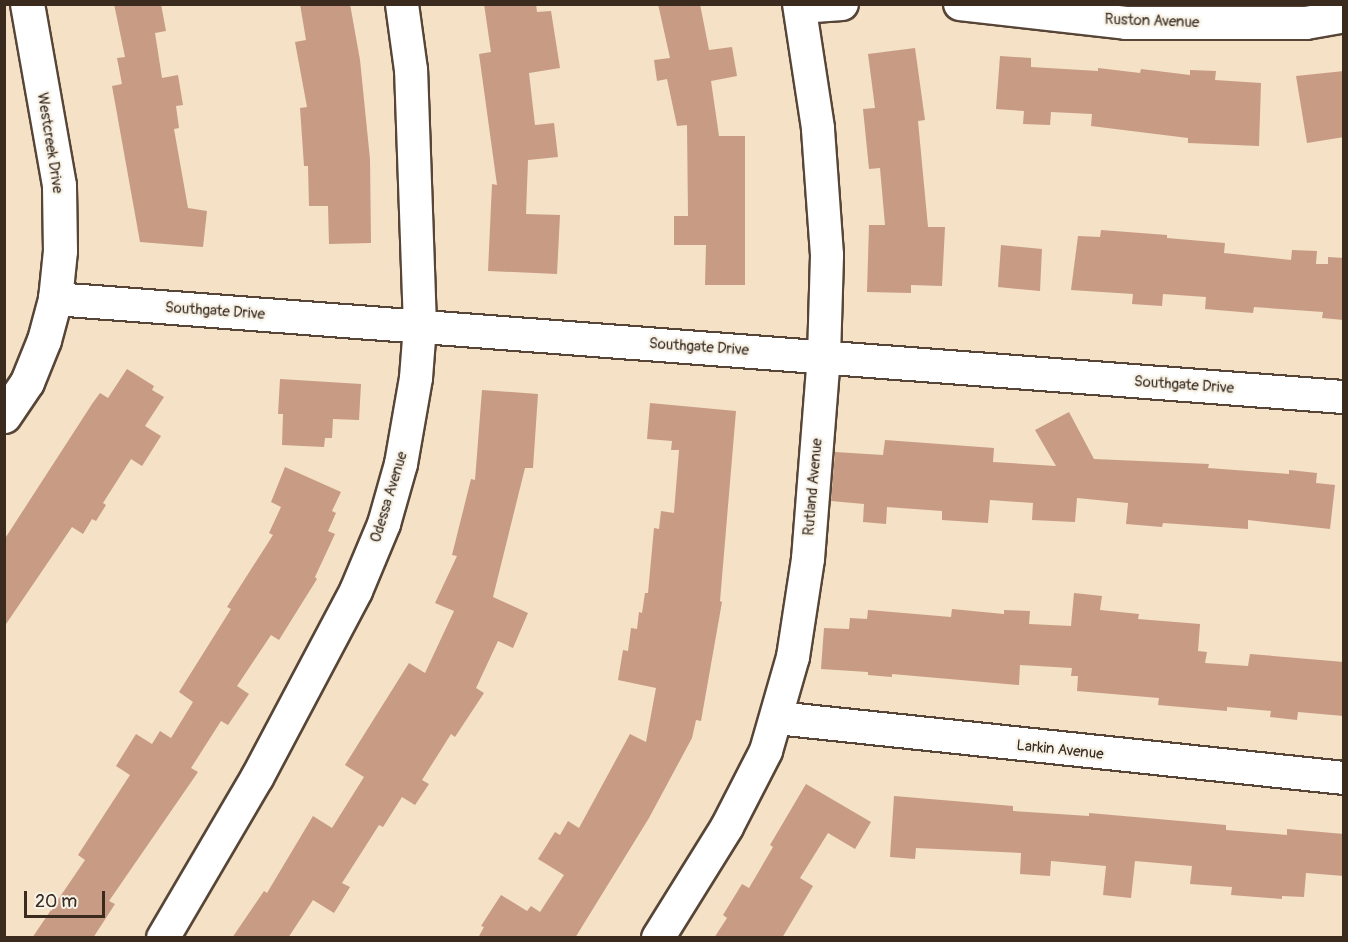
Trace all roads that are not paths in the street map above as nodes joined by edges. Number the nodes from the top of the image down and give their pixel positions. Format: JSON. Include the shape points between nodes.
{"nodes":[{"id":1,"x":27,"y":4,"type":"edge"},
{"id":2,"x":402,"y":4,"type":"edge"},
{"id":3,"x":842,"y":4,"type":"edge"},
{"id":4,"x":960,"y":4,"type":"edge"},
{"id":5,"x":800,"y":6,"type":"edge"},
{"id":6,"x":1344,"y":16,"type":"edge"},
{"id":7,"x":55,"y":298,"type":"junction"},
{"id":8,"x":420,"y":326,"type":"junction"},
{"id":9,"x":824,"y":357,"type":"junction"},
{"id":10,"x":1344,"y":397,"type":"edge"},
{"id":11,"x":4,"y":416,"type":"edge"},
{"id":12,"x":777,"y":718,"type":"junction"},
{"id":13,"x":1344,"y":778,"type":"edge"},
{"id":14,"x":163,"y":938,"type":"edge"},
{"id":15,"x":658,"y":938,"type":"edge"}],
"edges":[{"from":1,"to":7,"type":"street","name":"Westcreek Drive","via":[[59,185],[60,251]]},
{"from":2,"to":8,"type":"street","name":"Odessa Avenue","via":[[411,70]]},
{"from":3,"to":5,"type":"street"},
{"from":4,"to":6,"type":"street","name":"Ruston Avenue","via":[[1126,23],[1306,22]]},
{"from":5,"to":9,"type":"street","name":"Rutland Avenue","via":[[821,163],[827,255]]},
{"from":7,"to":8,"type":"street","name":"Southgate Drive"},
{"from":7,"to":11,"type":"street","name":"Westcreek Drive","via":[[31,371]]},
{"from":8,"to":9,"type":"street","name":"Southgate Drive"},
{"from":8,"to":14,"type":"street","name":"Odessa Avenue","via":[[416,378],[401,464],[384,524],[360,582],[257,778]]},
{"from":9,"to":10,"type":"street","name":"Southgate Drive"},
{"from":9,"to":12,"type":"street","name":"Rutland Avenue","via":[[808,559],[793,657]]},
{"from":12,"to":13,"type":"street","name":"Larkin Avenue"},
{"from":12,"to":15,"type":"street","name":"Rutland Avenue","via":[[766,751],[727,827]]}]}
